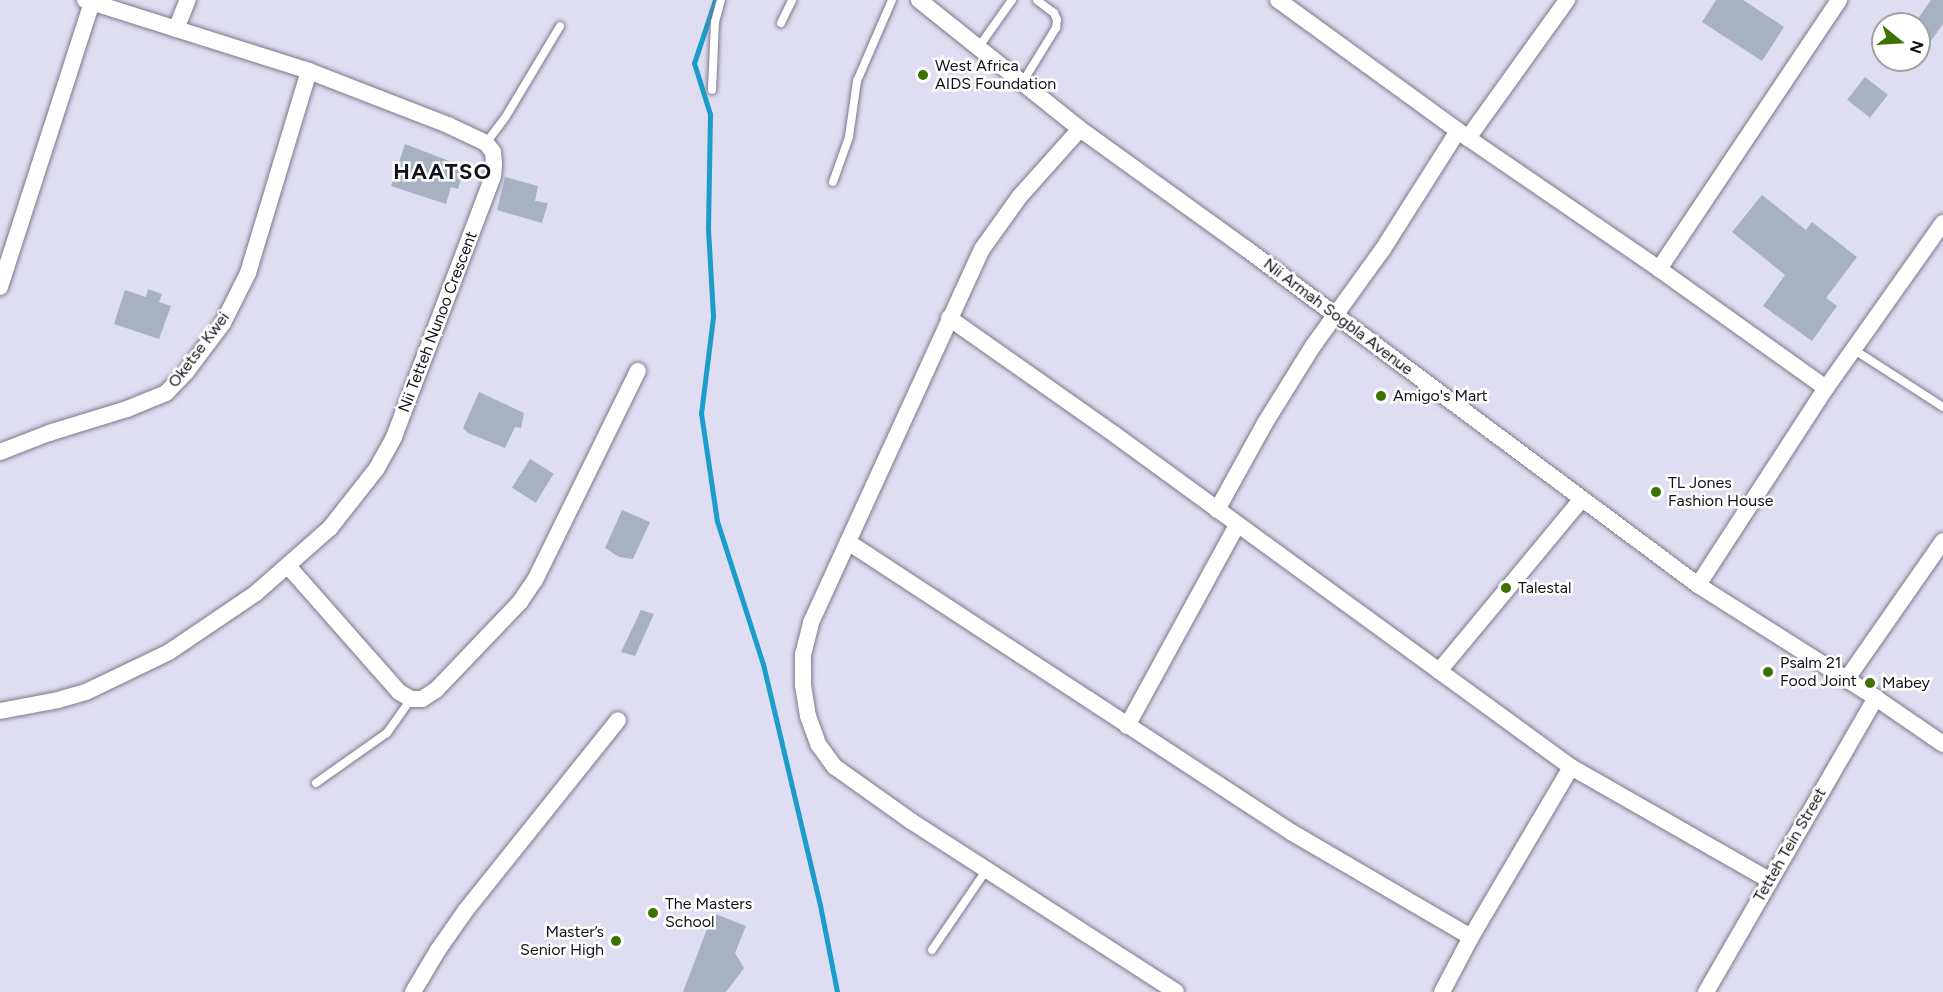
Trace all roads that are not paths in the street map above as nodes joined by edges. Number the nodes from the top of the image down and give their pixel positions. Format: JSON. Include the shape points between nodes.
{"nodes":[{"id":1,"x":188,"y":0,"type":"edge"},
{"id":2,"x":721,"y":0,"type":"edge"},
{"id":3,"x":792,"y":0,"type":"edge"},
{"id":4,"x":892,"y":0,"type":"edge"},
{"id":5,"x":918,"y":0,"type":"edge"},
{"id":6,"x":1012,"y":0,"type":"edge"},
{"id":7,"x":1037,"y":0,"type":"edge"},
{"id":8,"x":1567,"y":0,"type":"edge"},
{"id":9,"x":1839,"y":0,"type":"edge"},
{"id":10,"x":88,"y":1,"type":"edge"},
{"id":11,"x":1284,"y":2,"type":"edge"},
{"id":12,"x":781,"y":22,"type":"dead end"},
{"id":13,"x":560,"y":26,"type":"dead end"},
{"id":14,"x":176,"y":29,"type":"junction"},
{"id":15,"x":978,"y":48,"type":"junction"},
{"id":16,"x":309,"y":71,"type":"junction"},
{"id":17,"x":1022,"y":83,"type":"junction"},
{"id":18,"x":712,"y":90,"type":"dead end"},
{"id":19,"x":1080,"y":129,"type":"junction"},
{"id":20,"x":1463,"y":135,"type":"junction"},
{"id":21,"x":486,"y":143,"type":"junction"},
{"id":22,"x":833,"y":182,"type":"dead end"},
{"id":23,"x":1943,"y":223,"type":"edge"},
{"id":24,"x":1659,"y":269,"type":"junction"},
{"id":25,"x":0,"y":287,"type":"edge"},
{"id":26,"x":1335,"y":317,"type":"junction"},
{"id":27,"x":949,"y":318,"type":"junction"},
{"id":28,"x":1853,"y":349,"type":"junction"},
{"id":29,"x":638,"y":371,"type":"dead end"},
{"id":30,"x":1826,"y":388,"type":"junction"},
{"id":31,"x":1943,"y":406,"type":"edge"},
{"id":32,"x":0,"y":452,"type":"edge"},
{"id":33,"x":1582,"y":500,"type":"junction"},
{"id":34,"x":1216,"y":510,"type":"junction"},
{"id":35,"x":1236,"y":525,"type":"junction"},
{"id":36,"x":1943,"y":541,"type":"edge"},
{"id":37,"x":848,"y":542,"type":"junction"},
{"id":38,"x":288,"y":566,"type":"junction"},
{"id":39,"x":1698,"y":585,"type":"junction"},
{"id":40,"x":1439,"y":671,"type":"junction"},
{"id":41,"x":1846,"y":680,"type":"junction"},
{"id":42,"x":1876,"y":698,"type":"junction"},
{"id":43,"x":411,"y":699,"type":"junction"},
{"id":44,"x":0,"y":711,"type":"edge"},
{"id":45,"x":618,"y":720,"type":"dead end"},
{"id":46,"x":1127,"y":726,"type":"junction"},
{"id":47,"x":1943,"y":744,"type":"edge"},
{"id":48,"x":1571,"y":767,"type":"junction"},
{"id":49,"x":316,"y":783,"type":"dead end"},
{"id":50,"x":987,"y":869,"type":"junction"},
{"id":51,"x":1769,"y":880,"type":"junction"},
{"id":52,"x":1471,"y":937,"type":"junction"},
{"id":53,"x":932,"y":950,"type":"dead end"},
{"id":54,"x":413,"y":992,"type":"edge"},
{"id":55,"x":1176,"y":992,"type":"edge"},
{"id":56,"x":1442,"y":992,"type":"edge"},
{"id":57,"x":1706,"y":992,"type":"edge"}],
"edges":[{"from":1,"to":14,"type":"street"},
{"from":2,"to":18,"type":"lane","via":[[715,22]]},
{"from":3,"to":12,"type":"lane"},
{"from":4,"to":22,"type":"lane","via":[[857,81],[849,137]]},
{"from":5,"to":15,"type":"street","name":"Nii Armah Sogbla Avenue"},
{"from":6,"to":15,"type":"lane"},
{"from":7,"to":17,"type":"lane","via":[[1054,13],[1056,28]]},
{"from":8,"to":20,"type":"street"},
{"from":9,"to":24,"type":"street"},
{"from":10,"to":14,"type":"street"},
{"from":10,"to":25,"type":"street"},
{"from":11,"to":20,"type":"street"},
{"from":13,"to":21,"type":"lane"},
{"from":14,"to":16,"type":"street"},
{"from":15,"to":17,"type":"street","name":"Nii Armah Sogbla Avenue"},
{"from":16,"to":21,"type":"street"},
{"from":16,"to":32,"type":"street","name":"Oketse Kwei","via":[[248,273],[224,323],[187,371],[166,393]]},
{"from":17,"to":19,"type":"street","name":"Nii Armah Sogbla Avenue"},
{"from":19,"to":26,"type":"street","name":"Nii Armah Sogbla Avenue"},
{"from":19,"to":27,"type":"street","via":[[1020,196],[982,249]]},
{"from":20,"to":24,"type":"street"},
{"from":20,"to":26,"type":"street"},
{"from":21,"to":38,"type":"street","name":"Nii Tetteh Nunoo Crescent","via":[[493,152],[493,176],[394,437],[353,501]]},
{"from":23,"to":28,"type":"street"},
{"from":24,"to":30,"type":"street"},
{"from":26,"to":33,"type":"street","name":"Nii Armah Sogbla Avenue"},
{"from":26,"to":34,"type":"street","via":[[1265,423]]},
{"from":27,"to":34,"type":"street"},
{"from":27,"to":37,"type":"street"},
{"from":28,"to":30,"type":"street"},
{"from":28,"to":31,"type":"lane"},
{"from":29,"to":43,"type":"street","via":[[535,580],[520,602],[436,690],[422,699]]},
{"from":30,"to":39,"type":"street"},
{"from":33,"to":39,"type":"street","name":"Nii Armah Sogbla Avenue"},
{"from":33,"to":40,"type":"street"},
{"from":34,"to":35,"type":"street"},
{"from":35,"to":40,"type":"street"},
{"from":35,"to":46,"type":"street"},
{"from":36,"to":41,"type":"street"},
{"from":37,"to":46,"type":"street"},
{"from":37,"to":50,"type":"street","via":[[811,623],[803,654],[808,716],[818,744],[835,767]]},
{"from":38,"to":43,"type":"street","via":[[399,692]]},
{"from":38,"to":44,"type":"street","name":"Nii Tetteh Nunoo Crescent","via":[[256,593],[169,652],[86,692]]},
{"from":39,"to":41,"type":"street","name":"Nii Armah Sogbla Avenue"},
{"from":40,"to":48,"type":"street"},
{"from":41,"to":42,"type":"street","name":"Nii Armah Sogbla Avenue"},
{"from":42,"to":47,"type":"street","name":"Nii Armah Sogbla Avenue"},
{"from":42,"to":51,"type":"street","name":"Tetteh Tein Street"},
{"from":43,"to":49,"type":"lane","via":[[387,733]]},
{"from":45,"to":54,"type":"street","via":[[466,910]]},
{"from":46,"to":52,"type":"street","via":[[1291,832]]},
{"from":48,"to":51,"type":"street"},
{"from":48,"to":52,"type":"street"},
{"from":50,"to":53,"type":"lane"},
{"from":50,"to":55,"type":"street"},
{"from":51,"to":57,"type":"street","name":"Tetteh Tein Street"},
{"from":52,"to":56,"type":"street"}]}
